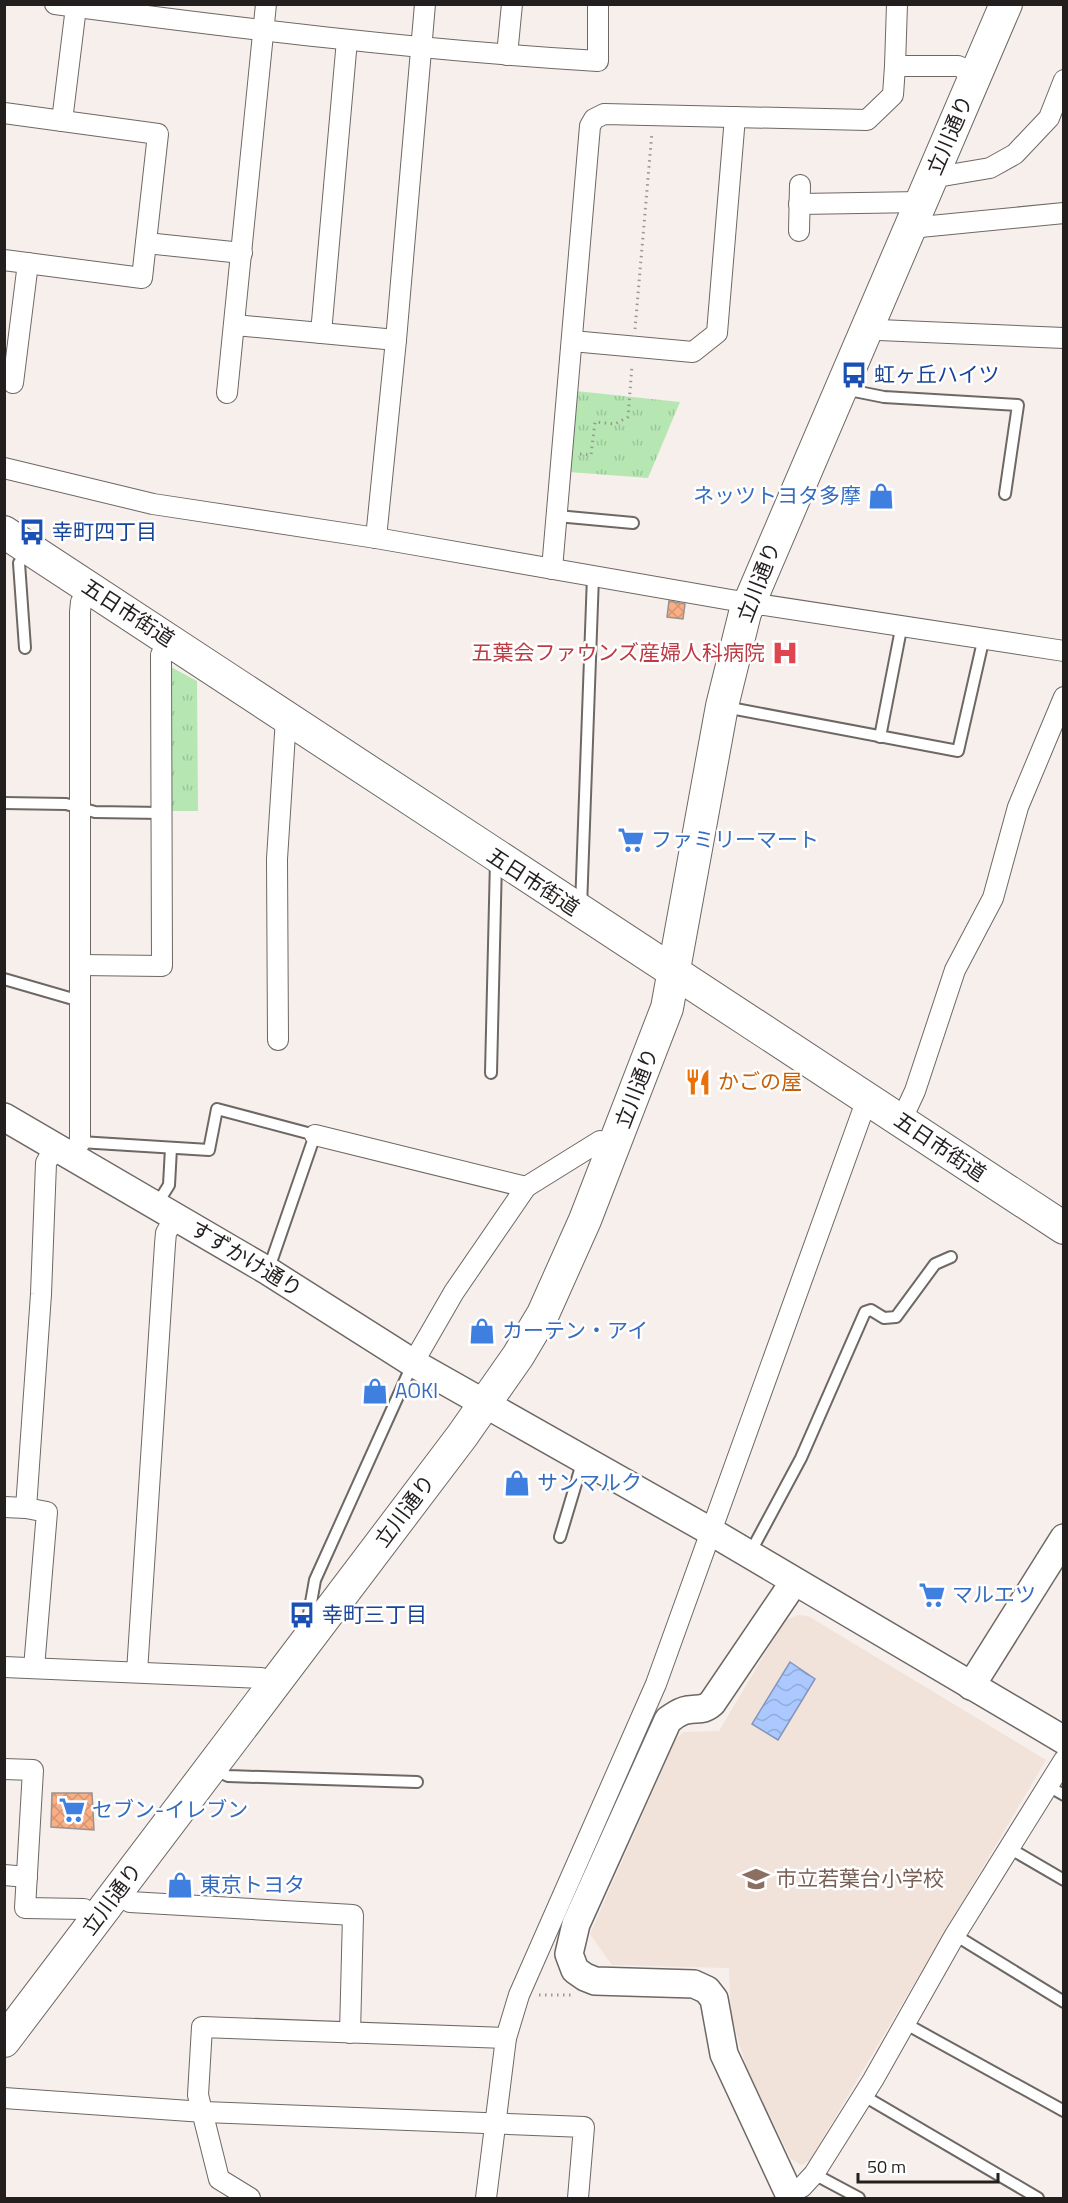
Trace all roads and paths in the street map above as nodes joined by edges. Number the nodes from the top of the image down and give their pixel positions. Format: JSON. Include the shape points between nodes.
{"nodes":[{"id":1,"x":55,"y":4,"type":"edge"},
{"id":2,"x":266,"y":4,"type":"edge"},
{"id":3,"x":425,"y":4,"type":"edge"},
{"id":4,"x":512,"y":4,"type":"edge"},
{"id":5,"x":598,"y":4,"type":"edge"},
{"id":6,"x":897,"y":4,"type":"edge"},
{"id":7,"x":1006,"y":4,"type":"edge"},
{"id":8,"x":76,"y":7,"type":"junction"},
{"id":9,"x":154,"y":11,"type":"edge"},
{"id":10,"x":263,"y":32,"type":"junction"},
{"id":11,"x":347,"y":40,"type":"junction"},
{"id":12,"x":420,"y":47,"type":"junction"},
{"id":13,"x":507,"y":55,"type":"junction"},
{"id":14,"x":895,"y":66,"type":"junction"},
{"id":15,"x":976,"y":74,"type":"junction"},
{"id":16,"x":1064,"y":80,"type":"edge"},
{"id":17,"x":4,"y":113,"type":"edge"},
{"id":18,"x":654,"y":116,"type":"junction"},
{"id":19,"x":735,"y":117,"type":"junction"},
{"id":20,"x":1056,"y":118,"type":"edge"},
{"id":21,"x":62,"y":121,"type":"junction"},
{"id":22,"x":920,"y":202,"type":"junction"},
{"id":23,"x":1064,"y":213,"type":"edge"},
{"id":24,"x":799,"y":231,"type":"dead end"},
{"id":25,"x":146,"y":243,"type":"junction"},
{"id":26,"x":242,"y":253,"type":"junction"},
{"id":27,"x":4,"y":260,"type":"edge"},
{"id":28,"x":28,"y":263,"type":"junction"},
{"id":29,"x":235,"y":325,"type":"junction"},
{"id":30,"x":868,"y":326,"type":"junction"},
{"id":31,"x":321,"y":333,"type":"junction"},
{"id":32,"x":1064,"y":339,"type":"edge"},
{"id":33,"x":396,"y":340,"type":"junction"},
{"id":34,"x":572,"y":341,"type":"junction"},
{"id":35,"x":634,"y":346,"type":"junction"},
{"id":36,"x":13,"y":383,"type":"dead end"},
{"id":37,"x":841,"y":389,"type":"junction"},
{"id":38,"x":227,"y":393,"type":"dead end"},
{"id":39,"x":562,"y":452,"type":"junction"},
{"id":40,"x":4,"y":468,"type":"edge"},
{"id":41,"x":1005,"y":494,"type":"dead end"},
{"id":42,"x":557,"y":516,"type":"junction"},
{"id":43,"x":633,"y":523,"type":"dead end"},
{"id":44,"x":376,"y":538,"type":"junction"},
{"id":45,"x":17,"y":540,"type":"edge"},
{"id":46,"x":552,"y":569,"type":"junction"},
{"id":47,"x":593,"y":576,"type":"junction"},
{"id":48,"x":89,"y":589,"type":"junction"},
{"id":49,"x":749,"y":603,"type":"junction"},
{"id":50,"x":902,"y":624,"type":"junction"},
{"id":51,"x":984,"y":637,"type":"junction"},
{"id":52,"x":169,"y":640,"type":"junction"},
{"id":53,"x":25,"y":648,"type":"dead end"},
{"id":54,"x":1064,"y":651,"type":"edge"},
{"id":55,"x":1064,"y":697,"type":"edge"},
{"id":56,"x":722,"y":706,"type":"junction"},
{"id":57,"x":286,"y":718,"type":"junction"},
{"id":58,"x":880,"y":737,"type":"junction"},
{"id":59,"x":4,"y":803,"type":"edge"},
{"id":60,"x":79,"y":809,"type":"junction"},
{"id":61,"x":162,"y":813,"type":"junction"},
{"id":62,"x":496,"y":857,"type":"junction"},
{"id":63,"x":580,"y":913,"type":"junction"},
{"id":64,"x":80,"y":965,"type":"junction"},
{"id":65,"x":673,"y":974,"type":"junction"},
{"id":66,"x":4,"y":979,"type":"edge"},
{"id":67,"x":80,"y":1001,"type":"junction"},
{"id":68,"x":278,"y":1040,"type":"dead end"},
{"id":69,"x":491,"y":1073,"type":"dead end"},
{"id":70,"x":867,"y":1099,"type":"junction"},
{"id":71,"x":901,"y":1121,"type":"junction"},
{"id":72,"x":8,"y":1125,"type":"edge"},
{"id":73,"x":315,"y":1135,"type":"junction"},
{"id":74,"x":614,"y":1146,"type":"junction"},
{"id":75,"x":69,"y":1148,"type":"junction"},
{"id":76,"x":171,"y":1148,"type":"junction"},
{"id":77,"x":526,"y":1187,"type":"junction"},
{"id":78,"x":166,"y":1212,"type":"junction"},
{"id":79,"x":1064,"y":1228,"type":"edge"},
{"id":80,"x":951,"y":1257,"type":"dead end"},
{"id":81,"x":268,"y":1271,"type":"junction"},
{"id":82,"x":413,"y":1362,"type":"junction"},
{"id":83,"x":486,"y":1402,"type":"junction"},
{"id":84,"x":584,"y":1458,"type":"junction"},
{"id":85,"x":4,"y":1507,"type":"edge"},
{"id":86,"x":26,"y":1508,"type":"junction"},
{"id":87,"x":710,"y":1531,"type":"junction"},
{"id":88,"x":560,"y":1537,"type":"dead end"},
{"id":89,"x":1064,"y":1538,"type":"edge"},
{"id":90,"x":748,"y":1556,"type":"junction"},
{"id":91,"x":794,"y":1582,"type":"junction"},
{"id":92,"x":303,"y":1646,"type":"junction"},
{"id":93,"x":4,"y":1667,"type":"edge"},
{"id":94,"x":34,"y":1668,"type":"junction"},
{"id":95,"x":137,"y":1672,"type":"junction"},
{"id":96,"x":971,"y":1686,"type":"junction"},
{"id":97,"x":273,"y":1687,"type":"junction"},
{"id":98,"x":1064,"y":1740,"type":"edge"},
{"id":99,"x":1064,"y":1760,"type":"edge"},
{"id":100,"x":211,"y":1768,"type":"junction"},
{"id":101,"x":4,"y":1769,"type":"edge"},
{"id":102,"x":417,"y":1782,"type":"dead end"},
{"id":103,"x":1056,"y":1790,"type":"edge"},
{"id":104,"x":1010,"y":1848,"type":"junction"},
{"id":105,"x":4,"y":1875,"type":"edge"},
{"id":106,"x":27,"y":1877,"type":"junction"},
{"id":107,"x":1064,"y":1880,"type":"edge"},
{"id":108,"x":116,"y":1893,"type":"junction"},
{"id":109,"x":96,"y":1920,"type":"junction"},
{"id":110,"x":955,"y":1935,"type":"junction"},
{"id":111,"x":528,"y":1976,"type":"junction"},
{"id":112,"x":573,"y":1992,"type":"dead end"},
{"id":113,"x":1064,"y":2002,"type":"edge"},
{"id":114,"x":906,"y":2024,"type":"junction"},
{"id":115,"x":350,"y":2033,"type":"junction"},
{"id":116,"x":506,"y":2038,"type":"junction"},
{"id":117,"x":4,"y":2041,"type":"edge"},
{"id":118,"x":864,"y":2096,"type":"junction"},
{"id":119,"x":4,"y":2098,"type":"edge"},
{"id":120,"x":1064,"y":2111,"type":"edge"},
{"id":121,"x":204,"y":2112,"type":"junction"},
{"id":122,"x":495,"y":2124,"type":"junction"},
{"id":123,"x":814,"y":2174,"type":"junction"},
{"id":124,"x":790,"y":2196,"type":"edge"},
{"id":125,"x":250,"y":2199,"type":"edge"},
{"id":126,"x":486,"y":2199,"type":"edge"},
{"id":127,"x":579,"y":2199,"type":"edge"},
{"id":128,"x":859,"y":2199,"type":"edge"},
{"id":129,"x":1038,"y":2199,"type":"edge"}],
"edges":[{"from":1,"to":8,"type":"street"},
{"from":2,"to":10,"type":"street"},
{"from":3,"to":12,"type":"street"},
{"from":4,"to":13,"type":"street"},
{"from":5,"to":13,"type":"street","via":[[598,61]]},
{"from":6,"to":14,"type":"street"},
{"from":7,"to":15,"type":"main road","name":"立川通り"},
{"from":8,"to":9,"type":"street"},
{"from":8,"to":21,"type":"street"},
{"from":9,"to":10,"type":"street"},
{"from":10,"to":11,"type":"street"},
{"from":10,"to":26,"type":"street"},
{"from":11,"to":12,"type":"street"},
{"from":11,"to":31,"type":"street"},
{"from":12,"to":13,"type":"street"},
{"from":12,"to":33,"type":"street"},
{"from":14,"to":15,"type":"street","via":[[958,66]]},
{"from":14,"to":19,"type":"street","via":[[893,95],[867,120]]},
{"from":15,"to":22,"type":"main road","name":"立川通り"},
{"from":16,"to":20,"type":"street"},
{"from":17,"to":21,"type":"street"},
{"from":18,"to":19,"type":"street"},
{"from":18,"to":34,"type":"street","via":[[604,114],[590,126]]},
{"from":18,"to":35,"type":"path"},
{"from":19,"to":35,"type":"street","via":[[717,333],[693,352]]},
{"from":20,"to":22,"type":"street","via":[[1015,154]]},
{"from":21,"to":25,"type":"street","via":[[158,134]]},
{"from":22,"to":23,"type":"street"},
{"from":22,"to":24,"type":"street","via":[[800,194]]},
{"from":22,"to":30,"type":"main road","name":"立川通り"},
{"from":25,"to":26,"type":"street"},
{"from":25,"to":28,"type":"street","via":[[142,278]]},
{"from":26,"to":29,"type":"street"},
{"from":27,"to":28,"type":"street"},
{"from":28,"to":36,"type":"street"},
{"from":29,"to":31,"type":"street"},
{"from":29,"to":38,"type":"street"},
{"from":30,"to":32,"type":"street","via":[[879,330]]},
{"from":30,"to":37,"type":"main road","name":"立川通り"},
{"from":31,"to":33,"type":"street"},
{"from":33,"to":44,"type":"street"},
{"from":34,"to":35,"type":"street"},
{"from":34,"to":39,"type":"street"},
{"from":35,"to":39,"type":"path","via":[[628,417],[615,424],[595,422],[591,455]]},
{"from":37,"to":41,"type":"lane","via":[[884,397],[1018,405]]},
{"from":37,"to":49,"type":"main road","name":"立川通り"},
{"from":39,"to":42,"type":"street"},
{"from":40,"to":44,"type":"street","via":[[153,504]]},
{"from":42,"to":43,"type":"lane"},
{"from":42,"to":46,"type":"street"},
{"from":44,"to":46,"type":"street"},
{"from":45,"to":48,"type":"main road","name":"五日市街道"},
{"from":45,"to":53,"type":"lane"},
{"from":46,"to":47,"type":"street"},
{"from":47,"to":49,"type":"street"},
{"from":47,"to":63,"type":"lane"},
{"from":48,"to":52,"type":"main road","name":"五日市街道"},
{"from":48,"to":60,"type":"street","via":[[80,612]]},
{"from":49,"to":50,"type":"street"},
{"from":49,"to":56,"type":"main road","name":"立川通り"},
{"from":50,"to":51,"type":"street"},
{"from":50,"to":58,"type":"lane"},
{"from":51,"to":54,"type":"street"},
{"from":51,"to":58,"type":"lane","via":[[958,751]]},
{"from":52,"to":57,"type":"main road","name":"五日市街道"},
{"from":52,"to":61,"type":"street","via":[[161,655]]},
{"from":55,"to":71,"type":"street","via":[[1018,807],[993,898],[956,970]]},
{"from":56,"to":58,"type":"lane"},
{"from":56,"to":65,"type":"main road","name":"立川通り"},
{"from":57,"to":62,"type":"main road","name":"五日市街道"},
{"from":57,"to":68,"type":"street","via":[[277,859]]},
{"from":59,"to":60,"type":"lane","via":[[66,804]]},
{"from":60,"to":61,"type":"lane"},
{"from":60,"to":64,"type":"street"},
{"from":61,"to":64,"type":"street","via":[[162,966]]},
{"from":62,"to":63,"type":"main road","name":"五日市街道"},
{"from":62,"to":69,"type":"lane"},
{"from":63,"to":65,"type":"main road","name":"五日市街道"},
{"from":64,"to":67,"type":"street"},
{"from":65,"to":70,"type":"main road","name":"五日市街道"},
{"from":65,"to":74,"type":"main road","name":"立川通り","via":[[667,1008]]},
{"from":66,"to":67,"type":"lane"},
{"from":67,"to":75,"type":"street"},
{"from":70,"to":71,"type":"main road","name":"五日市街道"},
{"from":70,"to":87,"type":"street"},
{"from":71,"to":79,"type":"main road","name":"五日市街道"},
{"from":72,"to":75,"type":"street","name":"すずかけ通り"},
{"from":73,"to":76,"type":"lane","via":[[217,1109],[209,1150]]},
{"from":73,"to":77,"type":"street"},
{"from":73,"to":81,"type":"lane"},
{"from":74,"to":77,"type":"street","via":[[600,1141],[589,1146]]},
{"from":74,"to":83,"type":"main road","name":"立川通り","via":[[543,1314]]},
{"from":75,"to":76,"type":"lane"},
{"from":75,"to":78,"type":"street","name":"すずかけ通り"},
{"from":75,"to":86,"type":"street","via":[[46,1163]]},
{"from":76,"to":78,"type":"lane"},
{"from":77,"to":82,"type":"street","via":[[454,1292]]},
{"from":78,"to":81,"type":"street","name":"すずかけ通り"},
{"from":78,"to":95,"type":"street"},
{"from":80,"to":90,"type":"lane","via":[[935,1264],[896,1317],[865,1312],[801,1458]]},
{"from":81,"to":82,"type":"street","name":"すずかけ通り"},
{"from":82,"to":83,"type":"street","name":"すずかけ通り"},
{"from":82,"to":92,"type":"lane","via":[[315,1580]]},
{"from":83,"to":84,"type":"street","name":"すずかけ通り"},
{"from":83,"to":92,"type":"main road","name":"立川通り"},
{"from":84,"to":87,"type":"street","name":"すずかけ通り"},
{"from":84,"to":88,"type":"lane"},
{"from":85,"to":86,"type":"street"},
{"from":86,"to":94,"type":"street","via":[[47,1512]]},
{"from":87,"to":90,"type":"street","name":"すずかけ通り"},
{"from":87,"to":111,"type":"street","via":[[656,1684]]},
{"from":89,"to":96,"type":"street"},
{"from":90,"to":91,"type":"street","name":"すずかけ通り"},
{"from":91,"to":96,"type":"street","name":"すずかけ通り"},
{"from":91,"to":124,"type":"street","via":[[712,1703],[668,1720],[576,1924],[569,1954],[575,1970],[595,1981],[694,1984],[707,1990],[714,1999],[724,2054]]},
{"from":92,"to":97,"type":"main road","name":"立川通り"},
{"from":93,"to":94,"type":"street"},
{"from":94,"to":95,"type":"street"},
{"from":95,"to":97,"type":"street","via":[[261,1678]]},
{"from":96,"to":98,"type":"street","name":"すずかけ通り"},
{"from":97,"to":100,"type":"main road","name":"立川通り"},
{"from":99,"to":103,"type":"street"},
{"from":100,"to":102,"type":"lane","via":[[228,1776]]},
{"from":100,"to":108,"type":"main road","name":"立川通り"},
{"from":101,"to":106,"type":"street","via":[[33,1770]]},
{"from":103,"to":104,"type":"street"},
{"from":104,"to":107,"type":"lane"},
{"from":104,"to":110,"type":"street"},
{"from":105,"to":106,"type":"street"},
{"from":106,"to":109,"type":"street","via":[[25,1908],[84,1909]]},
{"from":108,"to":109,"type":"main road","name":"立川通り"},
{"from":108,"to":115,"type":"street","via":[[130,1902],[353,1915]]},
{"from":109,"to":117,"type":"main road","name":"立川通り"},
{"from":110,"to":113,"type":"lane"},
{"from":110,"to":114,"type":"street"},
{"from":111,"to":112,"type":"path","via":[[538,1982],[533,1995]]},
{"from":111,"to":116,"type":"street"},
{"from":114,"to":118,"type":"street"},
{"from":114,"to":120,"type":"lane"},
{"from":115,"to":116,"type":"street"},
{"from":115,"to":121,"type":"street","via":[[202,2027],[198,2095]]},
{"from":116,"to":122,"type":"street"},
{"from":118,"to":123,"type":"street"},
{"from":118,"to":129,"type":"lane"},
{"from":119,"to":121,"type":"street"},
{"from":121,"to":122,"type":"street"},
{"from":121,"to":125,"type":"street","via":[[219,2180]]},
{"from":122,"to":126,"type":"street"},
{"from":122,"to":127,"type":"street","via":[[584,2127]]},
{"from":123,"to":124,"type":"street"},
{"from":123,"to":128,"type":"lane"}]}
